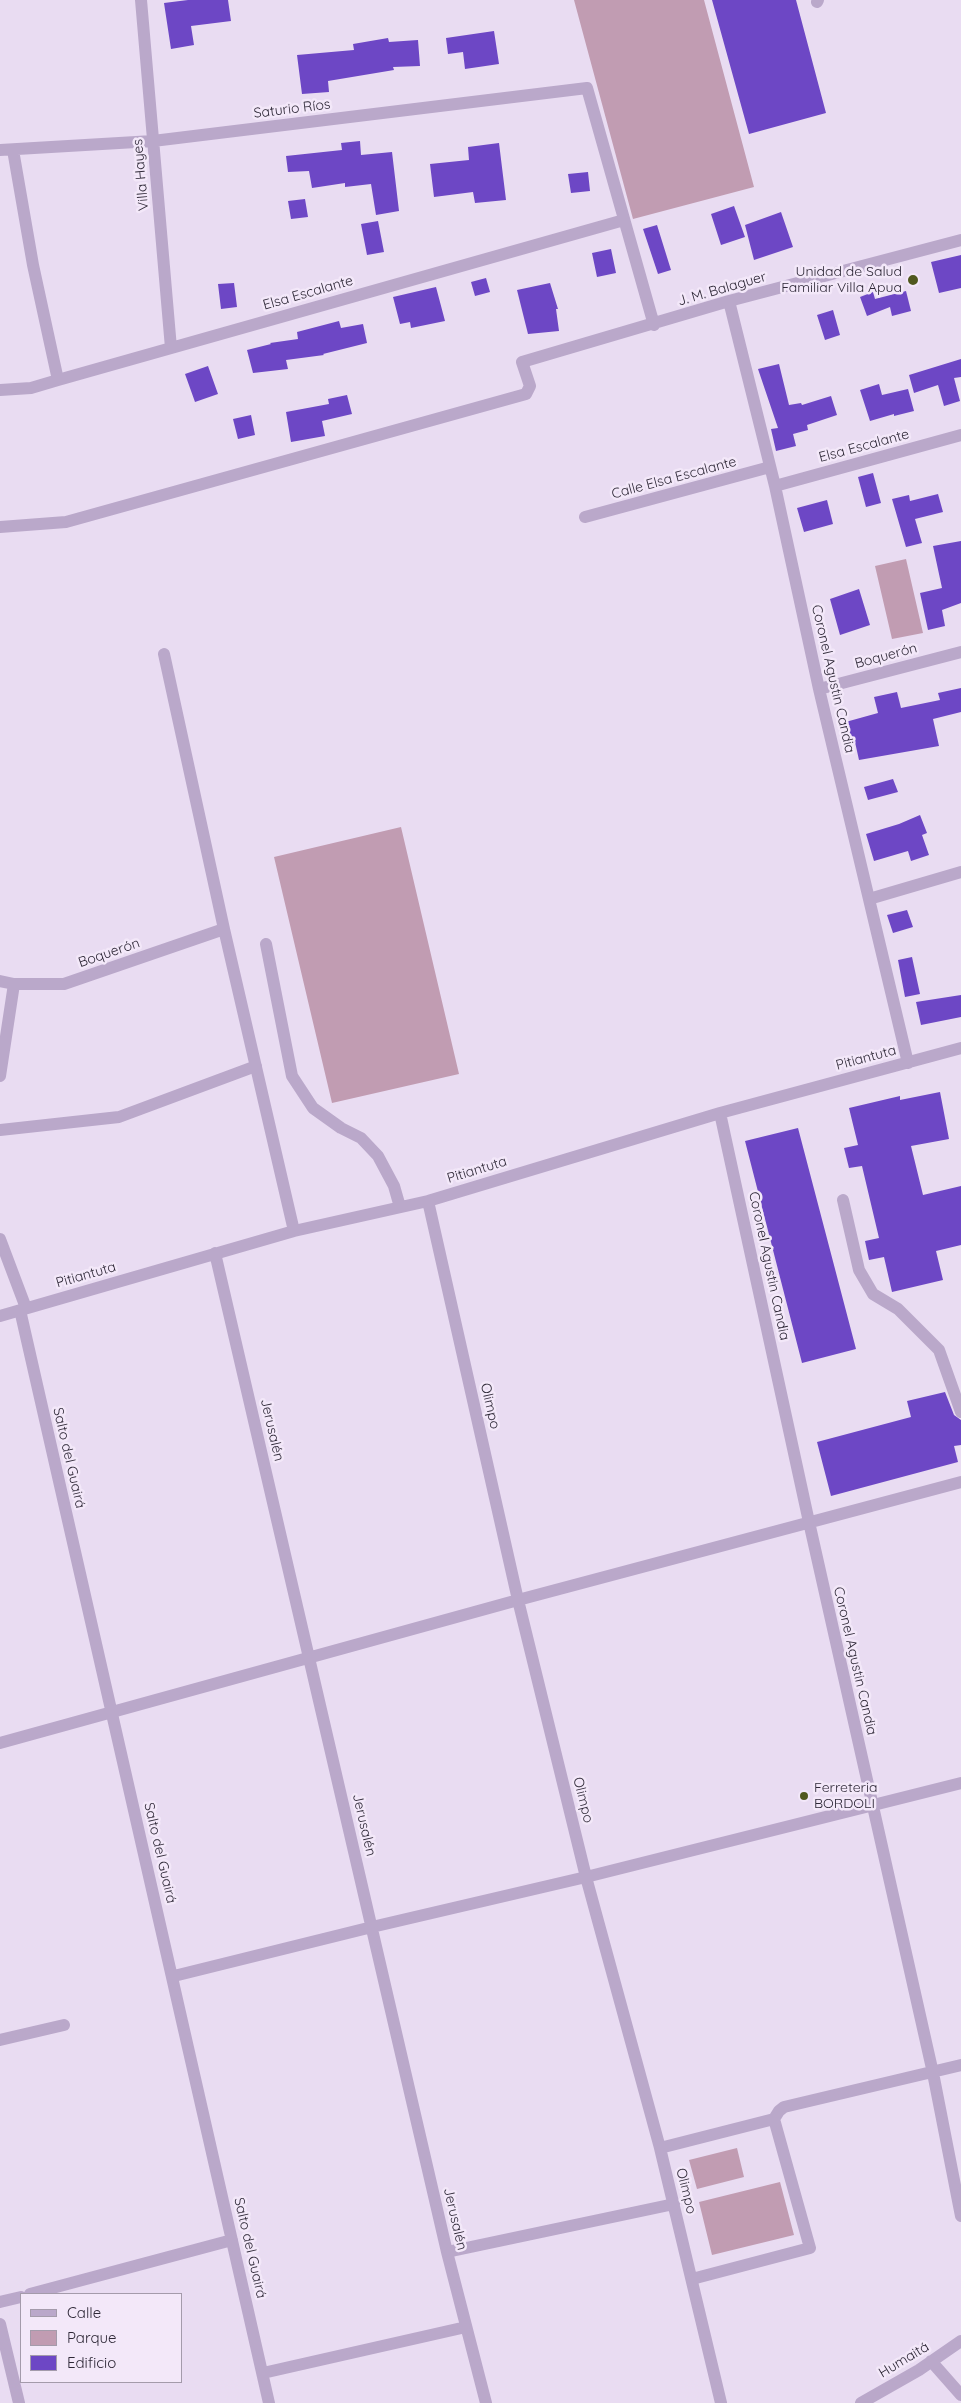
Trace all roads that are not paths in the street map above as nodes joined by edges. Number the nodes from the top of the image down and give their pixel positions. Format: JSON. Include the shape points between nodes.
{"nodes":[{"id":1,"x":141,"y":0,"type":"edge"},
{"id":2,"x":153,"y":141,"type":"junction"},
{"id":3,"x":6,"y":150,"type":"edge"},
{"id":4,"x":624,"y":220,"type":"junction"},
{"id":5,"x":961,"y":240,"type":"edge"},
{"id":6,"x":729,"y":301,"type":"junction"},
{"id":7,"x":654,"y":325,"type":"junction"},
{"id":8,"x":171,"y":348,"type":"junction"},
{"id":9,"x":58,"y":380,"type":"junction"},
{"id":10,"x":0,"y":390,"type":"edge"},
{"id":11,"x":961,"y":435,"type":"edge"},
{"id":12,"x":770,"y":467,"type":"junction"},
{"id":13,"x":775,"y":486,"type":"junction"},
{"id":14,"x":585,"y":517,"type":"dead end"},
{"id":15,"x":0,"y":527,"type":"edge"},
{"id":16,"x":961,"y":652,"type":"edge"},
{"id":17,"x":164,"y":654,"type":"dead end"},
{"id":18,"x":819,"y":688,"type":"junction"},
{"id":19,"x":961,"y":872,"type":"edge"},
{"id":20,"x":869,"y":900,"type":"junction"},
{"id":21,"x":224,"y":929,"type":"junction"},
{"id":22,"x":266,"y":944,"type":"dead end"},
{"id":23,"x":0,"y":981,"type":"edge"},
{"id":24,"x":14,"y":984,"type":"junction"},
{"id":25,"x":961,"y":1048,"type":"edge"},
{"id":26,"x":908,"y":1062,"type":"junction"},
{"id":27,"x":256,"y":1066,"type":"junction"},
{"id":28,"x":0,"y":1076,"type":"edge"},
{"id":29,"x":720,"y":1113,"type":"junction"},
{"id":30,"x":0,"y":1130,"type":"edge"},
{"id":31,"x":843,"y":1200,"type":"dead end"},
{"id":32,"x":428,"y":1201,"type":"junction"},
{"id":33,"x":400,"y":1207,"type":"junction"},
{"id":34,"x":294,"y":1231,"type":"junction"},
{"id":35,"x":0,"y":1239,"type":"edge"},
{"id":36,"x":215,"y":1253,"type":"junction"},
{"id":37,"x":23,"y":1309,"type":"junction"},
{"id":38,"x":0,"y":1316,"type":"edge"},
{"id":39,"x":961,"y":1412,"type":"edge"},
{"id":40,"x":961,"y":1482,"type":"edge"},
{"id":41,"x":809,"y":1522,"type":"junction"},
{"id":42,"x":518,"y":1600,"type":"junction"},
{"id":43,"x":310,"y":1658,"type":"junction"},
{"id":44,"x":112,"y":1712,"type":"junction"},
{"id":45,"x":0,"y":1743,"type":"edge"},
{"id":46,"x":961,"y":1783,"type":"edge"},
{"id":47,"x":872,"y":1805,"type":"junction"},
{"id":48,"x":586,"y":1878,"type":"junction"},
{"id":49,"x":372,"y":1927,"type":"junction"},
{"id":50,"x":174,"y":1976,"type":"junction"},
{"id":51,"x":64,"y":2025,"type":"dead end"},
{"id":52,"x":0,"y":2040,"type":"edge"},
{"id":53,"x":961,"y":2065,"type":"edge"},
{"id":54,"x":933,"y":2073,"type":"junction"},
{"id":55,"x":774,"y":2119,"type":"junction"},
{"id":56,"x":660,"y":2148,"type":"junction"},
{"id":57,"x":674,"y":2204,"type":"junction"},
{"id":58,"x":961,"y":2216,"type":"edge"},
{"id":59,"x":232,"y":2240,"type":"junction"},
{"id":60,"x":447,"y":2252,"type":"junction"},
{"id":61,"x":692,"y":2280,"type":"junction"},
{"id":62,"x":34,"y":2293,"type":"edge"},
{"id":63,"x":20,"y":2296,"type":"edge"},
{"id":64,"x":0,"y":2302,"type":"edge"},
{"id":65,"x":0,"y":2324,"type":"edge"},
{"id":66,"x":466,"y":2327,"type":"junction"},
{"id":67,"x":961,"y":2341,"type":"edge"},
{"id":68,"x":931,"y":2361,"type":"junction"},
{"id":69,"x":263,"y":2373,"type":"junction"},
{"id":70,"x":961,"y":2395,"type":"edge"},
{"id":71,"x":19,"y":2403,"type":"edge"},
{"id":72,"x":269,"y":2403,"type":"edge"},
{"id":73,"x":486,"y":2403,"type":"edge"},
{"id":74,"x":722,"y":2403,"type":"edge"},
{"id":75,"x":861,"y":2403,"type":"edge"}],
"edges":[{"from":1,"to":2,"type":"street","name":"Villa Hayes"},
{"from":2,"to":3,"type":"street","name":"Saturio Ríos"},
{"from":2,"to":4,"type":"street","name":"Saturio Ríos","via":[[587,88]]},
{"from":2,"to":8,"type":"street","name":"Villa Hayes"},
{"from":3,"to":9,"type":"street"},
{"from":4,"to":7,"type":"street"},
{"from":4,"to":8,"type":"street","name":"Elsa Escalante"},
{"from":5,"to":6,"type":"street","name":"J. M. Balaguer"},
{"from":6,"to":7,"type":"street","name":"J. M. Balaguer"},
{"from":6,"to":12,"type":"street","name":"Coronel Agustin Candia"},
{"from":7,"to":15,"type":"street","name":"J. M. Balaguer","via":[[522,362],[530,386],[526,394],[66,522]]},
{"from":8,"to":9,"type":"street","name":"Elsa Escalante"},
{"from":9,"to":10,"type":"street","name":"Elsa Escalante","via":[[31,388]]},
{"from":11,"to":13,"type":"street","name":"Elsa Escalante"},
{"from":12,"to":13,"type":"street","name":"Coronel Agustin Candia"},
{"from":12,"to":14,"type":"street","name":"Calle Elsa Escalante"},
{"from":13,"to":18,"type":"street","name":"Coronel Agustin Candia"},
{"from":16,"to":18,"type":"street","name":"Boquerón"},
{"from":17,"to":21,"type":"street"},
{"from":18,"to":20,"type":"street","name":"Coronel Agustin Candia"},
{"from":19,"to":20,"type":"street"},
{"from":20,"to":26,"type":"street","name":"Coronel Agustin Candia"},
{"from":21,"to":24,"type":"street","name":"Boquerón","via":[[64,984]]},
{"from":21,"to":27,"type":"street"},
{"from":22,"to":33,"type":"street","via":[[292,1076],[313,1108],[361,1138],[378,1156],[394,1186]]},
{"from":23,"to":24,"type":"street","name":"Boquerón"},
{"from":24,"to":28,"type":"street"},
{"from":25,"to":26,"type":"street","name":"Pitiantuta"},
{"from":26,"to":29,"type":"street","name":"Pitiantuta"},
{"from":27,"to":30,"type":"street","via":[[119,1117]]},
{"from":27,"to":34,"type":"street"},
{"from":29,"to":32,"type":"street","name":"Pitiantuta"},
{"from":29,"to":41,"type":"street","name":"Coronel Agustin Candia"},
{"from":31,"to":39,"type":"street","via":[[859,1270],[873,1294],[898,1309],[939,1350]]},
{"from":32,"to":33,"type":"street","name":"Pitiantuta"},
{"from":32,"to":42,"type":"street","name":"Olimpo"},
{"from":33,"to":34,"type":"street","name":"Pitiantuta"},
{"from":34,"to":36,"type":"street","name":"Pitiantuta"},
{"from":35,"to":37,"type":"street","name":"Salto del Guairá"},
{"from":36,"to":37,"type":"street","name":"Pitiantuta"},
{"from":36,"to":43,"type":"street","name":"Jerusalén"},
{"from":37,"to":38,"type":"street","name":"Pitiantuta"},
{"from":37,"to":44,"type":"street","name":"Salto del Guairá"},
{"from":40,"to":41,"type":"street"},
{"from":41,"to":42,"type":"street"},
{"from":41,"to":47,"type":"street","name":"Coronel Agustin Candia"},
{"from":42,"to":43,"type":"street"},
{"from":42,"to":48,"type":"street","name":"Olimpo"},
{"from":43,"to":44,"type":"street"},
{"from":43,"to":49,"type":"street","name":"Jerusalén"},
{"from":44,"to":45,"type":"street"},
{"from":44,"to":50,"type":"street","name":"Salto del Guairá"},
{"from":46,"to":47,"type":"street"},
{"from":47,"to":48,"type":"street"},
{"from":47,"to":54,"type":"street","name":"Coronel Agustin Candia"},
{"from":48,"to":49,"type":"street"},
{"from":48,"to":56,"type":"street","name":"Olimpo"},
{"from":49,"to":50,"type":"street"},
{"from":49,"to":60,"type":"street","name":"Jerusalén"},
{"from":50,"to":59,"type":"street","name":"Salto del Guairá"},
{"from":51,"to":52,"type":"street"},
{"from":53,"to":54,"type":"street"},
{"from":54,"to":55,"type":"street","via":[[784,2107]]},
{"from":54,"to":58,"type":"street","name":"Coronel Agustin Candia"},
{"from":55,"to":56,"type":"street"},
{"from":55,"to":61,"type":"street","via":[[810,2248]]},
{"from":56,"to":57,"type":"street","name":"Olimpo"},
{"from":57,"to":60,"type":"street"},
{"from":57,"to":61,"type":"street","name":"Olimpo"},
{"from":59,"to":62,"type":"street"},
{"from":59,"to":69,"type":"street","name":"Salto del Guairá"},
{"from":60,"to":66,"type":"street","name":"Jerusalén"},
{"from":61,"to":74,"type":"street","name":"Olimpo"},
{"from":63,"to":64,"type":"street"},
{"from":65,"to":71,"type":"street"},
{"from":66,"to":69,"type":"street"},
{"from":66,"to":73,"type":"street","name":"Jerusalén"},
{"from":67,"to":68,"type":"street","name":"Humaitá"},
{"from":68,"to":70,"type":"street"},
{"from":68,"to":75,"type":"street","name":"Humaitá"},
{"from":69,"to":72,"type":"street","name":"Salto del Guairá"}]}
